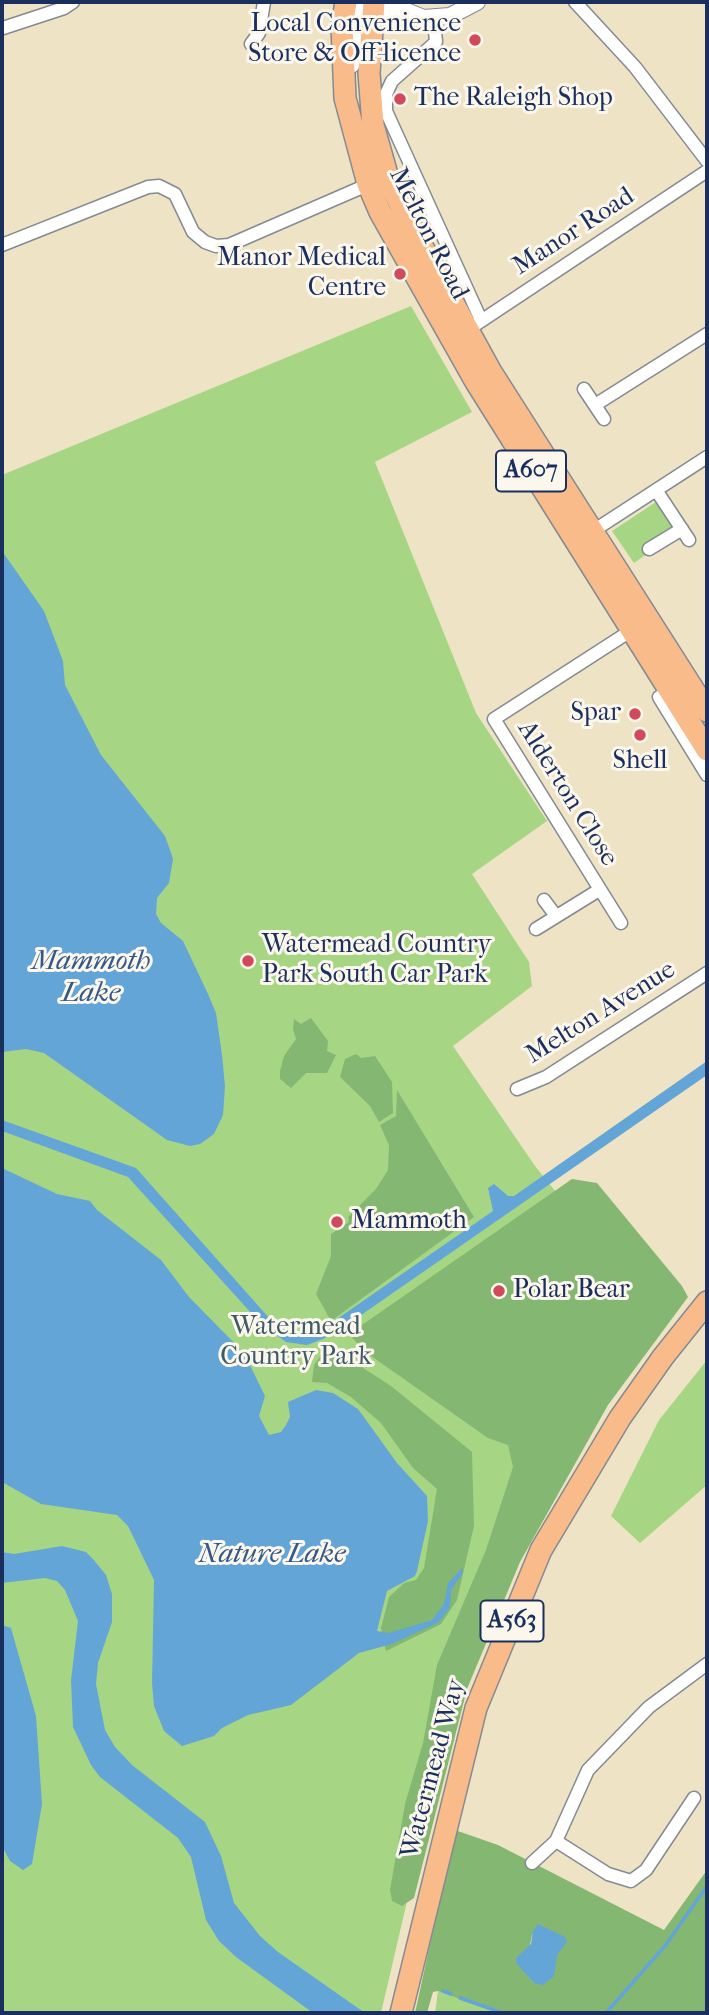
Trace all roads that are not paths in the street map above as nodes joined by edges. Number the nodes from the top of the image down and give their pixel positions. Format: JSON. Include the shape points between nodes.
{"nodes":[{"id":1,"x":73,"y":2,"type":"edge"},
{"id":2,"x":264,"y":2,"type":"edge"},
{"id":3,"x":575,"y":2,"type":"edge"},
{"id":4,"x":473,"y":3,"type":"edge"},
{"id":5,"x":365,"y":5,"type":"edge"},
{"id":6,"x":431,"y":19,"type":"junction"},
{"id":7,"x":3,"y":27,"type":"edge"},
{"id":8,"x":251,"y":44,"type":"dead end"},
{"id":9,"x":362,"y":125,"type":"junction"},
{"id":10,"x":707,"y":161,"type":"edge"},
{"id":11,"x":707,"y":171,"type":"edge"},
{"id":12,"x":388,"y":178,"type":"junction"},
{"id":13,"x":368,"y":184,"type":"junction"},
{"id":14,"x":2,"y":245,"type":"edge"},
{"id":15,"x":466,"y":331,"type":"junction"},
{"id":16,"x":707,"y":334,"type":"edge"},
{"id":17,"x":584,"y":389,"type":"dead end"},
{"id":18,"x":595,"y":405,"type":"junction"},
{"id":19,"x":604,"y":419,"type":"dead end"},
{"id":20,"x":707,"y":457,"type":"edge"},
{"id":21,"x":656,"y":490,"type":"junction"},
{"id":22,"x":682,"y":529,"type":"junction"},
{"id":23,"x":583,"y":536,"type":"junction"},
{"id":24,"x":690,"y":540,"type":"dead end"},
{"id":25,"x":649,"y":550,"type":"dead end"},
{"id":26,"x":632,"y":630,"type":"junction"},
{"id":27,"x":703,"y":703,"type":"edge"},
{"id":28,"x":702,"y":741,"type":"edge"},
{"id":29,"x":707,"y":775,"type":"edge"},
{"id":30,"x":599,"y":890,"type":"junction"},
{"id":31,"x":544,"y":900,"type":"dead end"},
{"id":32,"x":556,"y":916,"type":"junction"},
{"id":33,"x":621,"y":923,"type":"dead end"},
{"id":34,"x":536,"y":929,"type":"dead end"},
{"id":35,"x":707,"y":973,"type":"edge"},
{"id":36,"x":517,"y":1089,"type":"dead end"},
{"id":37,"x":707,"y":1302,"type":"edge"},
{"id":38,"x":707,"y":1664,"type":"edge"},
{"id":39,"x":694,"y":1798,"type":"dead end"},
{"id":40,"x":556,"y":1841,"type":"junction"},
{"id":41,"x":532,"y":1864,"type":"dead end"},
{"id":42,"x":401,"y":2013,"type":"edge"}],
"edges":[{"from":1,"to":7,"type":"street"},
{"from":2,"to":8,"type":"street","via":[[259,33]]},
{"from":3,"to":10,"type":"street","via":[[635,67]]},
{"from":4,"to":6,"type":"street","via":[[462,12]]},
{"from":5,"to":6,"type":"street","via":[[396,6]]},
{"from":5,"to":9,"type":"highway","number":"A607","via":[[369,72]]},
{"from":5,"to":9,"type":"highway","name":"Melton Road","number":"A607","via":[[342,26],[345,97]]},
{"from":6,"to":15,"type":"street","via":[[436,42],[392,81],[386,111]]},
{"from":9,"to":12,"type":"highway","name":"Melton Road","number":"A607"},
{"from":9,"to":13,"type":"highway","name":"Melton Road","number":"A607"},
{"from":11,"to":15,"type":"street","name":"Manor Road"},
{"from":12,"to":13,"type":"street"},
{"from":12,"to":15,"type":"highway","name":"Melton Road","number":"A607"},
{"from":13,"to":14,"type":"street","via":[[229,245],[216,246],[193,232],[175,194],[159,186]]},
{"from":13,"to":15,"type":"highway","name":"Melton Road","number":"A607","via":[[395,242]]},
{"from":15,"to":23,"type":"highway","name":"Melton Road","number":"A607"},
{"from":15,"to":23,"type":"highway","name":"Melton Road","number":"A607","via":[[560,484],[556,493]]},
{"from":16,"to":18,"type":"street"},
{"from":17,"to":18,"type":"street"},
{"from":18,"to":19,"type":"street"},
{"from":20,"to":21,"type":"street"},
{"from":21,"to":22,"type":"street"},
{"from":21,"to":23,"type":"street"},
{"from":22,"to":24,"type":"street"},
{"from":22,"to":25,"type":"street"},
{"from":23,"to":26,"type":"highway","name":"Melton Road","number":"A607"},
{"from":23,"to":27,"type":"highway","name":"Melton Road","number":"A607"},
{"from":26,"to":28,"type":"highway","name":"Melton Road","number":"A607"},
{"from":26,"to":30,"type":"street","name":"Alderton Close","via":[[494,719]]},
{"from":27,"to":28,"type":"highway","name":"Melton Road","via":[[697,706]]},
{"from":28,"to":29,"type":"street"},
{"from":30,"to":32,"type":"street","name":"Alderton Close"},
{"from":30,"to":33,"type":"street","name":"Alderton Close"},
{"from":31,"to":32,"type":"street"},
{"from":32,"to":34,"type":"street","name":"Alderton Close"},
{"from":35,"to":36,"type":"street","name":"Melton Avenue","via":[[546,1077]]},
{"from":37,"to":42,"type":"highway","name":"Watermead Way","number":"A563","via":[[620,1419],[541,1550],[475,1708]]},
{"from":38,"to":40,"type":"street","via":[[649,1707],[587,1770]]},
{"from":39,"to":40,"type":"street","via":[[646,1870],[631,1881],[608,1874]]},
{"from":40,"to":41,"type":"street"}]}
